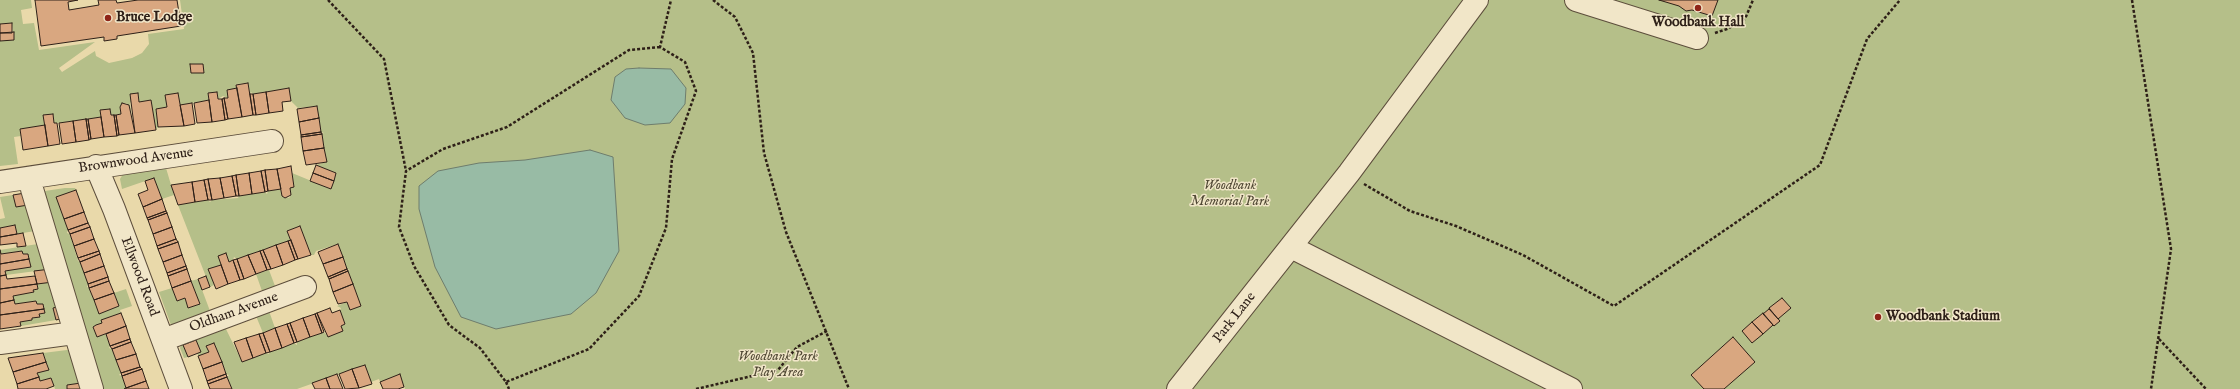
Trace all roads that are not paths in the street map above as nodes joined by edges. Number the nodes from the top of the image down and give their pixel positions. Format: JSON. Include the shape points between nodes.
{"nodes":[{"id":1,"x":1477,"y":0,"type":"edge"},
{"id":2,"x":1576,"y":0,"type":"edge"},
{"id":3,"x":1697,"y":38,"type":"road end"},
{"id":4,"x":272,"y":141,"type":"dead end"},
{"id":5,"x":96,"y":166,"type":"junction"},
{"id":6,"x":0,"y":182,"type":"edge"},
{"id":7,"x":32,"y":189,"type":"dead end"},
{"id":8,"x":1291,"y":247,"type":"junction"},
{"id":9,"x":305,"y":287,"type":"dead end"},
{"id":10,"x":74,"y":333,"type":"junction"},
{"id":11,"x":163,"y":340,"type":"junction"},
{"id":12,"x":0,"y":343,"type":"edge"},
{"id":13,"x":92,"y":389,"type":"edge"},
{"id":14,"x":181,"y":389,"type":"edge"},
{"id":15,"x":1178,"y":389,"type":"edge"},
{"id":16,"x":1571,"y":389,"type":"edge"}],
"edges":[{"from":1,"to":8,"type":"street","name":"Park Lane","via":[[1350,173]]},
{"from":2,"to":3,"type":"street"},
{"from":4,"to":5,"type":"street","name":"Brownwood Avenue"},
{"from":5,"to":6,"type":"street","name":"Brownwood Avenue"},
{"from":5,"to":11,"type":"street","name":"Ellwood Road"},
{"from":7,"to":10,"type":"street"},
{"from":8,"to":15,"type":"street","name":"Park Lane"},
{"from":8,"to":16,"type":"street"},
{"from":9,"to":11,"type":"street","name":"Oldham Avenue"},
{"from":10,"to":12,"type":"street"},
{"from":10,"to":13,"type":"street"},
{"from":11,"to":14,"type":"street","name":"Ellwood Road"}]}
